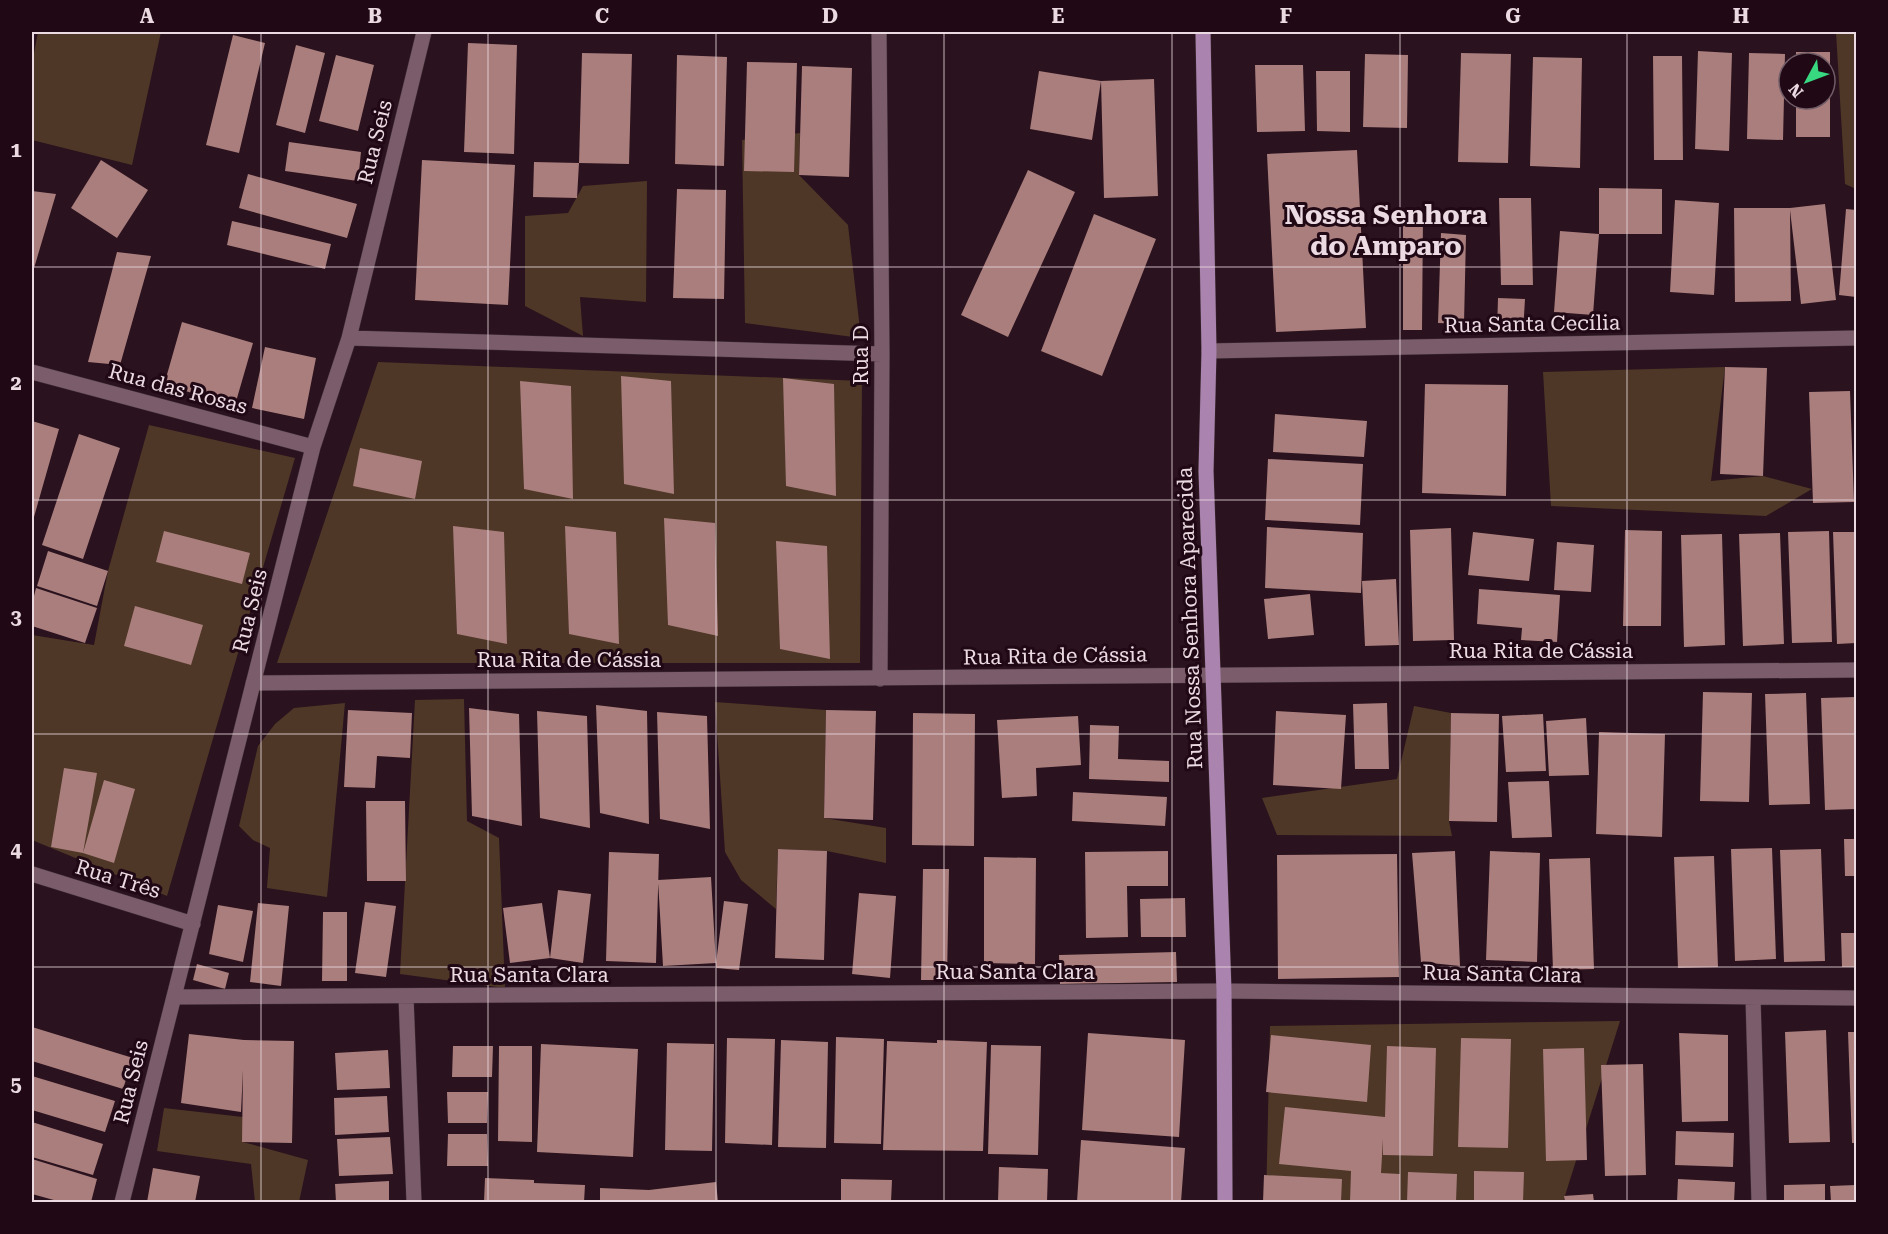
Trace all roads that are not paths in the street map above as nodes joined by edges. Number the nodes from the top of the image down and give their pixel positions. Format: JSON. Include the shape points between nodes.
{"nodes":[{"id":1,"x":424,"y":32,"type":"edge"},
{"id":2,"x":879,"y":32,"type":"edge"},
{"id":3,"x":1203,"y":32,"type":"edge"},
{"id":4,"x":349,"y":338,"type":"junction"},
{"id":5,"x":1857,"y":338,"type":"edge"},
{"id":6,"x":1209,"y":351,"type":"junction"},
{"id":7,"x":882,"y":354,"type":"junction"},
{"id":8,"x":32,"y":372,"type":"edge"},
{"id":9,"x":313,"y":447,"type":"junction"},
{"id":10,"x":1857,"y":670,"type":"edge"},
{"id":11,"x":1213,"y":675,"type":"junction"},
{"id":12,"x":880,"y":679,"type":"junction"},
{"id":13,"x":253,"y":683,"type":"junction"},
{"id":14,"x":32,"y":874,"type":"edge"},
{"id":15,"x":193,"y":924,"type":"junction"},
{"id":16,"x":1224,"y":992,"type":"junction"},
{"id":17,"x":174,"y":997,"type":"junction"},
{"id":18,"x":406,"y":997,"type":"junction"},
{"id":19,"x":1753,"y":998,"type":"junction"},
{"id":20,"x":1857,"y":998,"type":"edge"},
{"id":21,"x":122,"y":1203,"type":"edge"},
{"id":22,"x":414,"y":1203,"type":"edge"},
{"id":23,"x":1225,"y":1203,"type":"edge"},
{"id":24,"x":1759,"y":1203,"type":"edge"}],
"edges":[{"from":1,"to":4,"type":"street","name":"Rua Seis"},
{"from":2,"to":7,"type":"street","name":"Rua D"},
{"from":3,"to":6,"type":"main road","name":"Rua Nossa Senhora Aparecida"},
{"from":4,"to":7,"type":"street"},
{"from":4,"to":9,"type":"street","name":"Rua Seis"},
{"from":5,"to":6,"type":"street","name":"Rua Santa Cecília"},
{"from":6,"to":11,"type":"main road","name":"Rua Nossa Senhora Aparecida","via":[[1206,471]]},
{"from":7,"to":12,"type":"street","name":"Rua D"},
{"from":8,"to":9,"type":"street","name":"Rua das Rosas"},
{"from":9,"to":13,"type":"street","name":"Rua Seis"},
{"from":10,"to":11,"type":"street","name":"Rua Rita de Cássia"},
{"from":11,"to":12,"type":"street","name":"Rua Rita de Cássia"},
{"from":11,"to":16,"type":"main road","name":"Rua Nossa Senhora Aparecida"},
{"from":12,"to":13,"type":"street","name":"Rua Rita de Cássia"},
{"from":13,"to":15,"type":"street","name":"Rua Seis"},
{"from":14,"to":15,"type":"street","name":"Rua Três"},
{"from":15,"to":17,"type":"street","name":"Rua Seis"},
{"from":16,"to":18,"type":"street","name":"Rua Santa Clara"},
{"from":16,"to":19,"type":"street","name":"Rua Santa Clara"},
{"from":16,"to":23,"type":"main road","name":"Rua Nossa Senhora Aparecida"},
{"from":17,"to":18,"type":"street","name":"Rua Santa Clara"},
{"from":17,"to":21,"type":"street","name":"Rua Seis"},
{"from":18,"to":22,"type":"street"},
{"from":19,"to":20,"type":"street","name":"Rua Santa Clara"},
{"from":19,"to":24,"type":"street"}]}
